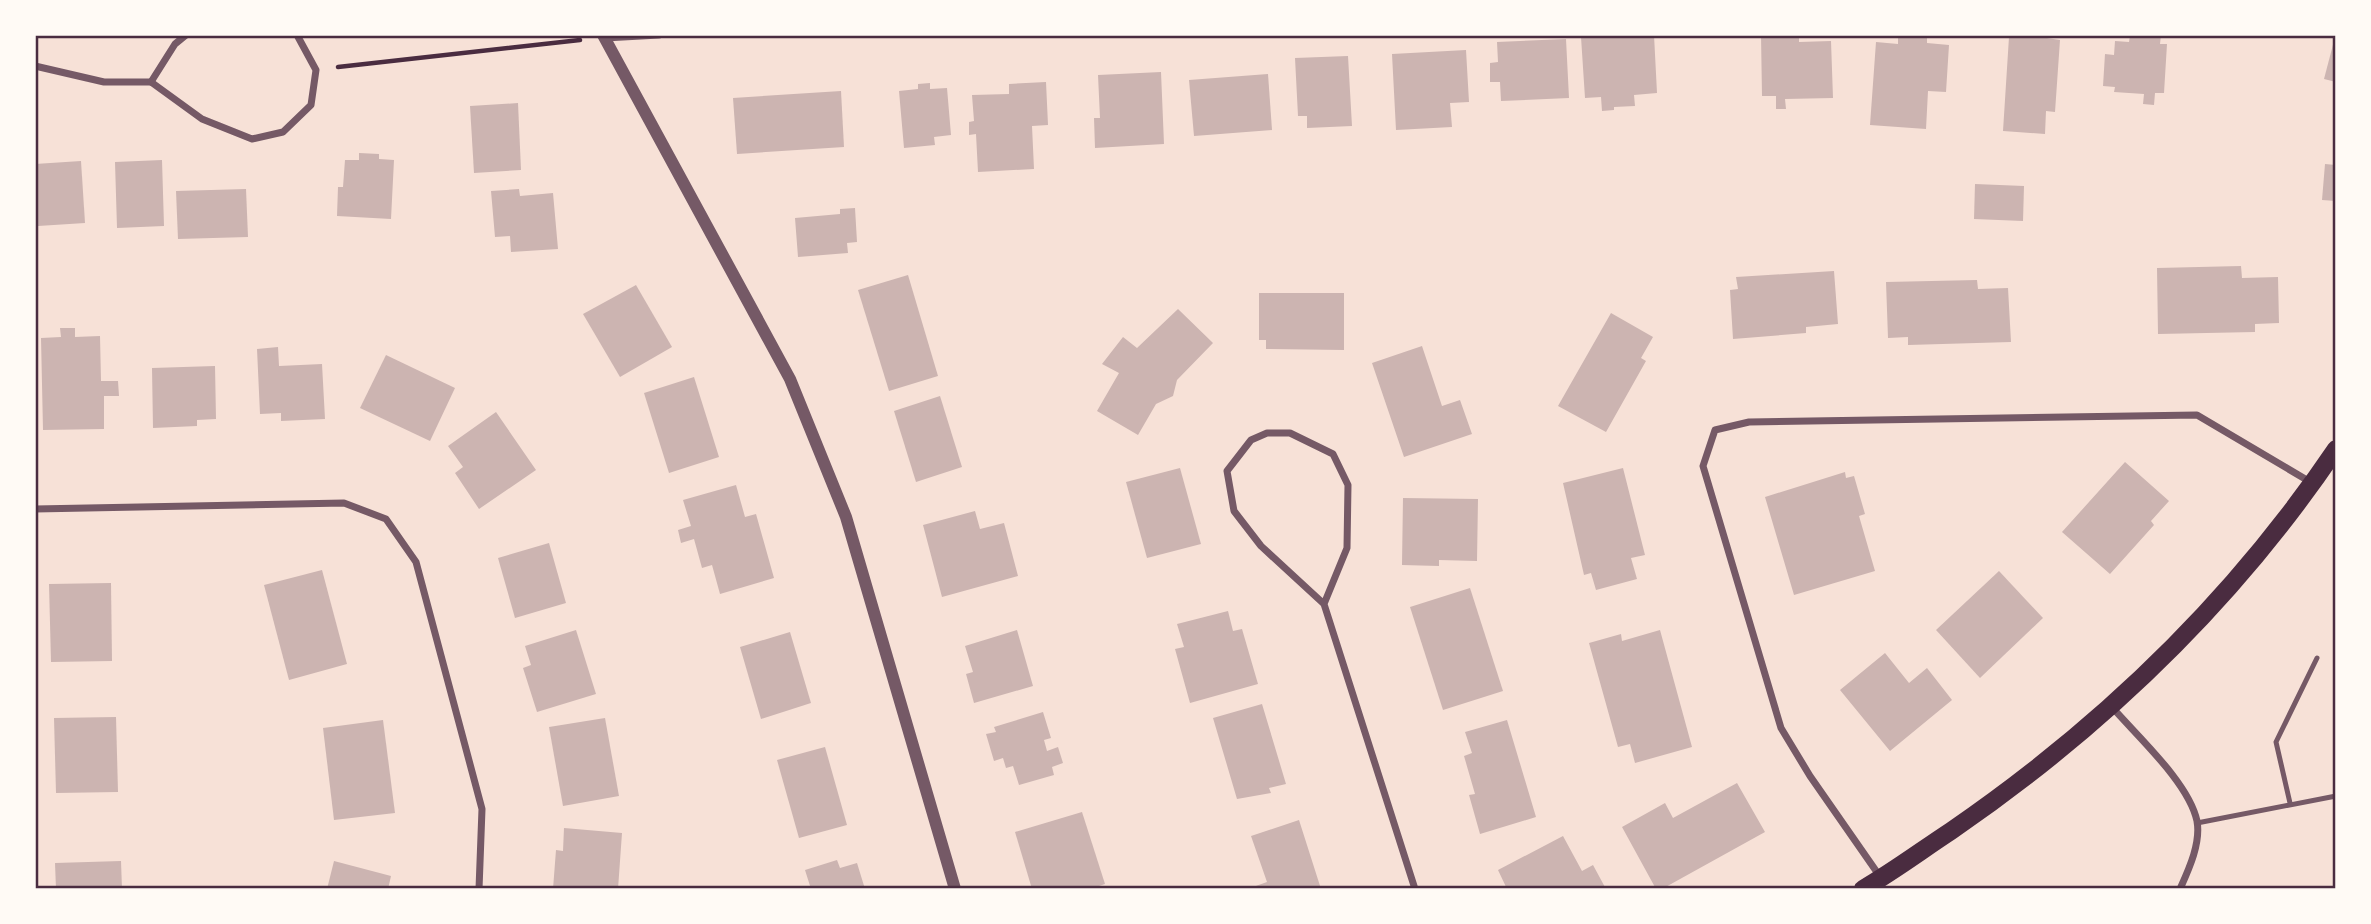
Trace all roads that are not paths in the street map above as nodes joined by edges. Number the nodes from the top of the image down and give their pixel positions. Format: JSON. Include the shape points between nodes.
{"nodes":[{"id":1,"x":186,"y":35,"type":"edge"},
{"id":2,"x":297,"y":35,"type":"edge"},
{"id":3,"x":659,"y":35,"type":"edge"},
{"id":4,"x":604,"y":36,"type":"edge"},
{"id":5,"x":35,"y":66,"type":"edge"},
{"id":6,"x":151,"y":82,"type":"junction"},
{"id":7,"x":2336,"y":449,"type":"edge"},
{"id":8,"x":2313,"y":483,"type":"junction"},
{"id":9,"x":35,"y":509,"type":"edge"},
{"id":10,"x":1324,"y":604,"type":"junction"},
{"id":11,"x":2318,"y":658,"type":"dead end"},
{"id":12,"x":2112,"y":707,"type":"junction"},
{"id":13,"x":2336,"y":796,"type":"edge"},
{"id":14,"x":2290,"y":803,"type":"junction"},
{"id":15,"x":2197,"y":823,"type":"junction"},
{"id":16,"x":1882,"y":878,"type":"junction"},
{"id":17,"x":479,"y":889,"type":"edge"},
{"id":18,"x":955,"y":889,"type":"edge"},
{"id":19,"x":1415,"y":889,"type":"edge"},
{"id":20,"x":1863,"y":889,"type":"edge"},
{"id":21,"x":2180,"y":889,"type":"edge"}],
"edges":[{"from":1,"to":6,"type":"street"},
{"from":2,"to":6,"type":"street","via":[[316,69],[312,105],[284,132],[252,139],[202,119]]},
{"from":3,"to":4,"type":"street"},
{"from":4,"to":18,"type":"street","via":[[790,379],[846,517]]},
{"from":5,"to":6,"type":"street","via":[[104,82]]},
{"from":7,"to":8,"type":"main road"},
{"from":8,"to":12,"type":"main road","via":[[2246,568]]},
{"from":8,"to":16,"type":"street","via":[[2197,415],[1749,422],[1715,430],[1703,466],[1781,728]]},
{"from":9,"to":17,"type":"street","via":[[344,503],[386,519],[416,562],[482,809]]},
{"from":10,"to":10,"type":"street","via":[[1347,548],[1348,485],[1333,454],[1290,433],[1267,433],[1251,440],[1227,471],[1234,511],[1261,546]]},
{"from":10,"to":19,"type":"street"},
{"from":11,"to":14,"type":"lane","via":[[2276,742]]},
{"from":12,"to":15,"type":"street","via":[[2188,796]]},
{"from":12,"to":16,"type":"main road","via":[[2013,788]]},
{"from":13,"to":14,"type":"lane"},
{"from":14,"to":15,"type":"lane"},
{"from":15,"to":21,"type":"street","via":[[2193,858]]},
{"from":16,"to":20,"type":"main road"}]}
